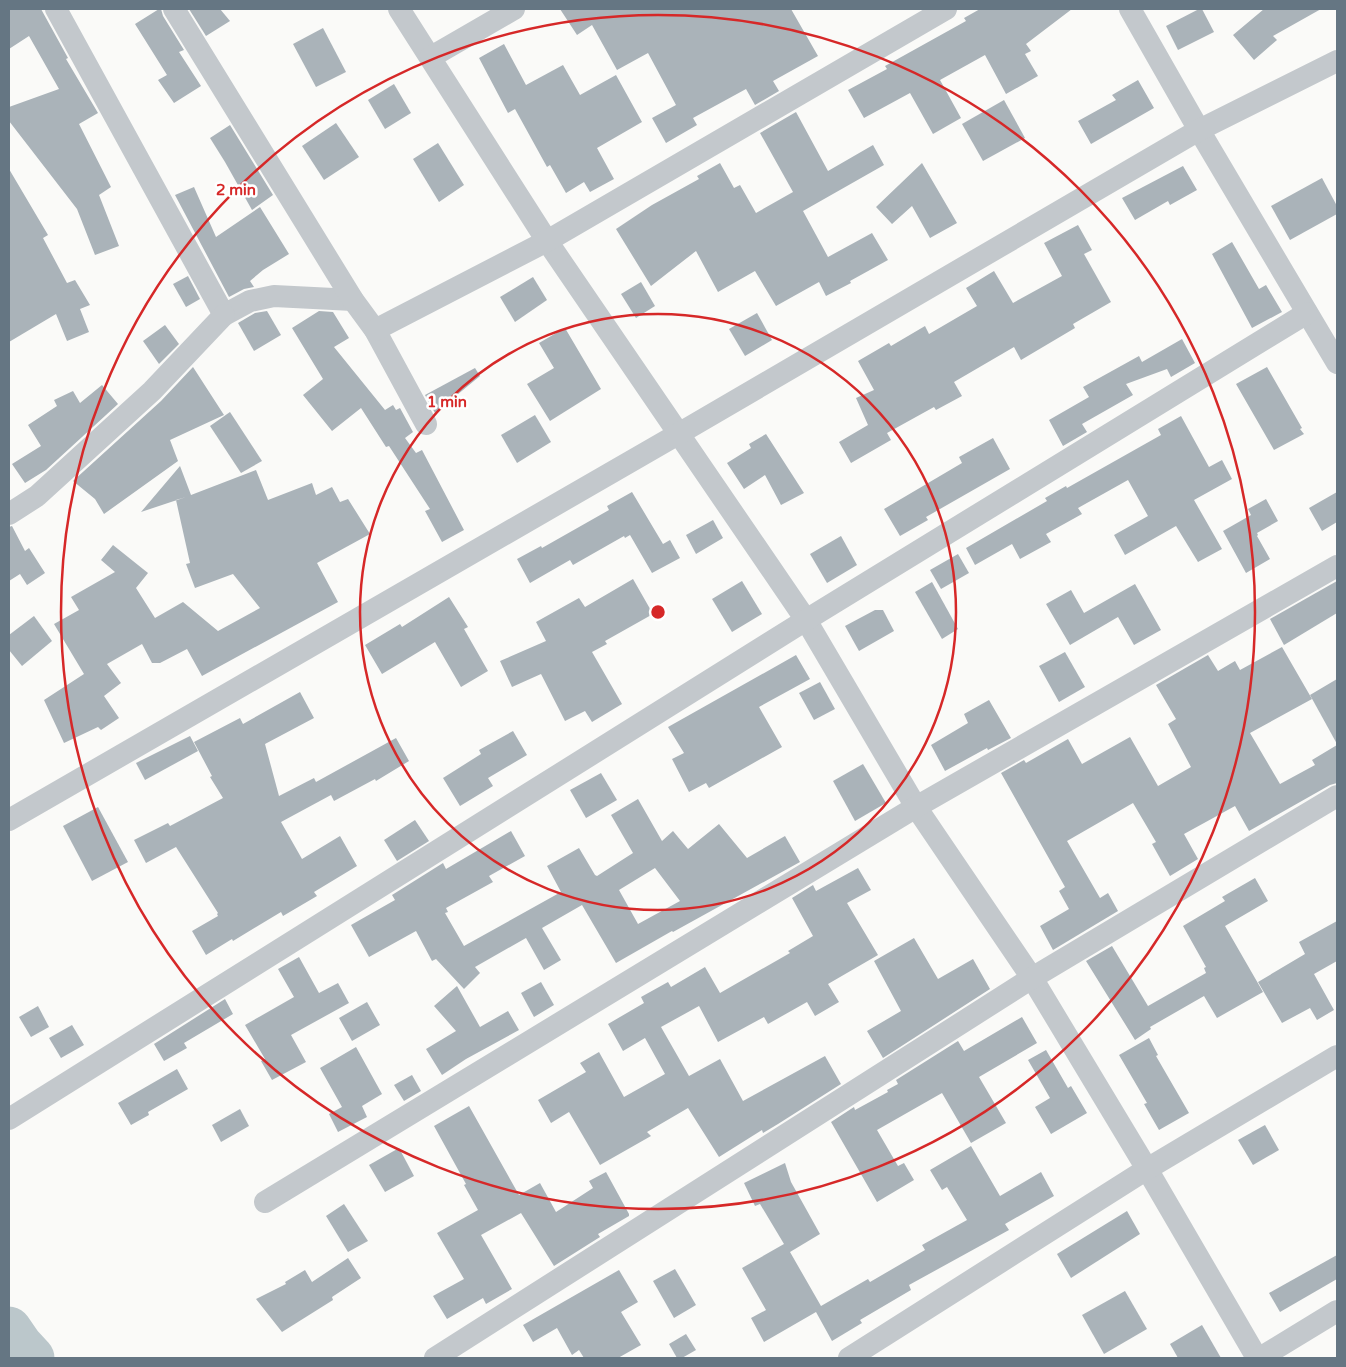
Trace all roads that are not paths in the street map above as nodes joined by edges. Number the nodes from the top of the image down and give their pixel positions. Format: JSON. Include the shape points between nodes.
{"nodes":[{"id":1,"x":56,"y":9,"type":"edge"},
{"id":2,"x":174,"y":9,"type":"edge"},
{"id":3,"x":399,"y":9,"type":"edge"},
{"id":4,"x":514,"y":9,"type":"edge"},
{"id":5,"x":946,"y":9,"type":"edge"},
{"id":6,"x":1130,"y":9,"type":"edge"},
{"id":7,"x":431,"y":57,"type":"junction"},
{"id":8,"x":1337,"y":61,"type":"edge"},
{"id":9,"x":1199,"y":130,"type":"junction"},
{"id":10,"x":547,"y":241,"type":"junction"},
{"id":11,"x":353,"y":300,"type":"junction"},
{"id":12,"x":1307,"y":313,"type":"junction"},
{"id":13,"x":224,"y":316,"type":"junction"},
{"id":14,"x":375,"y":330,"type":"junction"},
{"id":15,"x":1337,"y":363,"type":"edge"},
{"id":16,"x":426,"y":424,"type":"dead end"},
{"id":17,"x":680,"y":433,"type":"junction"},
{"id":18,"x":9,"y":514,"type":"edge"},
{"id":19,"x":1337,"y":566,"type":"edge"},
{"id":20,"x":806,"y":620,"type":"junction"},
{"id":21,"x":1337,"y":796,"type":"edge"},
{"id":22,"x":916,"y":807,"type":"junction"},
{"id":23,"x":9,"y":820,"type":"edge"},
{"id":24,"x":1032,"y":978,"type":"junction"},
{"id":25,"x":1337,"y":1056,"type":"edge"},
{"id":26,"x":9,"y":1118,"type":"edge"},
{"id":27,"x":1147,"y":1169,"type":"junction"},
{"id":28,"x":265,"y":1202,"type":"dead end"},
{"id":29,"x":1337,"y":1311,"type":"edge"},
{"id":30,"x":435,"y":1358,"type":"edge"},
{"id":31,"x":849,"y":1358,"type":"edge"},
{"id":32,"x":1258,"y":1358,"type":"edge"}],
"edges":[{"from":1,"to":13,"type":"street"},
{"from":2,"to":11,"type":"street"},
{"from":3,"to":7,"type":"street"},
{"from":4,"to":7,"type":"street"},
{"from":5,"to":10,"type":"street"},
{"from":6,"to":9,"type":"street"},
{"from":7,"to":10,"type":"street"},
{"from":8,"to":9,"type":"street"},
{"from":9,"to":12,"type":"street"},
{"from":9,"to":17,"type":"street"},
{"from":10,"to":14,"type":"street"},
{"from":10,"to":17,"type":"street"},
{"from":11,"to":13,"type":"street","via":[[274,296],[250,301]]},
{"from":11,"to":14,"type":"street"},
{"from":12,"to":15,"type":"street"},
{"from":12,"to":20,"type":"street"},
{"from":13,"to":18,"type":"street","via":[[145,397],[37,496]]},
{"from":14,"to":16,"type":"street"},
{"from":17,"to":20,"type":"street"},
{"from":17,"to":23,"type":"street"},
{"from":19,"to":22,"type":"street"},
{"from":20,"to":22,"type":"street"},
{"from":20,"to":26,"type":"street"},
{"from":21,"to":24,"type":"street"},
{"from":22,"to":24,"type":"street"},
{"from":22,"to":28,"type":"street"},
{"from":24,"to":27,"type":"street"},
{"from":24,"to":30,"type":"street"},
{"from":25,"to":27,"type":"street"},
{"from":27,"to":31,"type":"street"},
{"from":27,"to":32,"type":"street"},
{"from":29,"to":32,"type":"street"}]}
